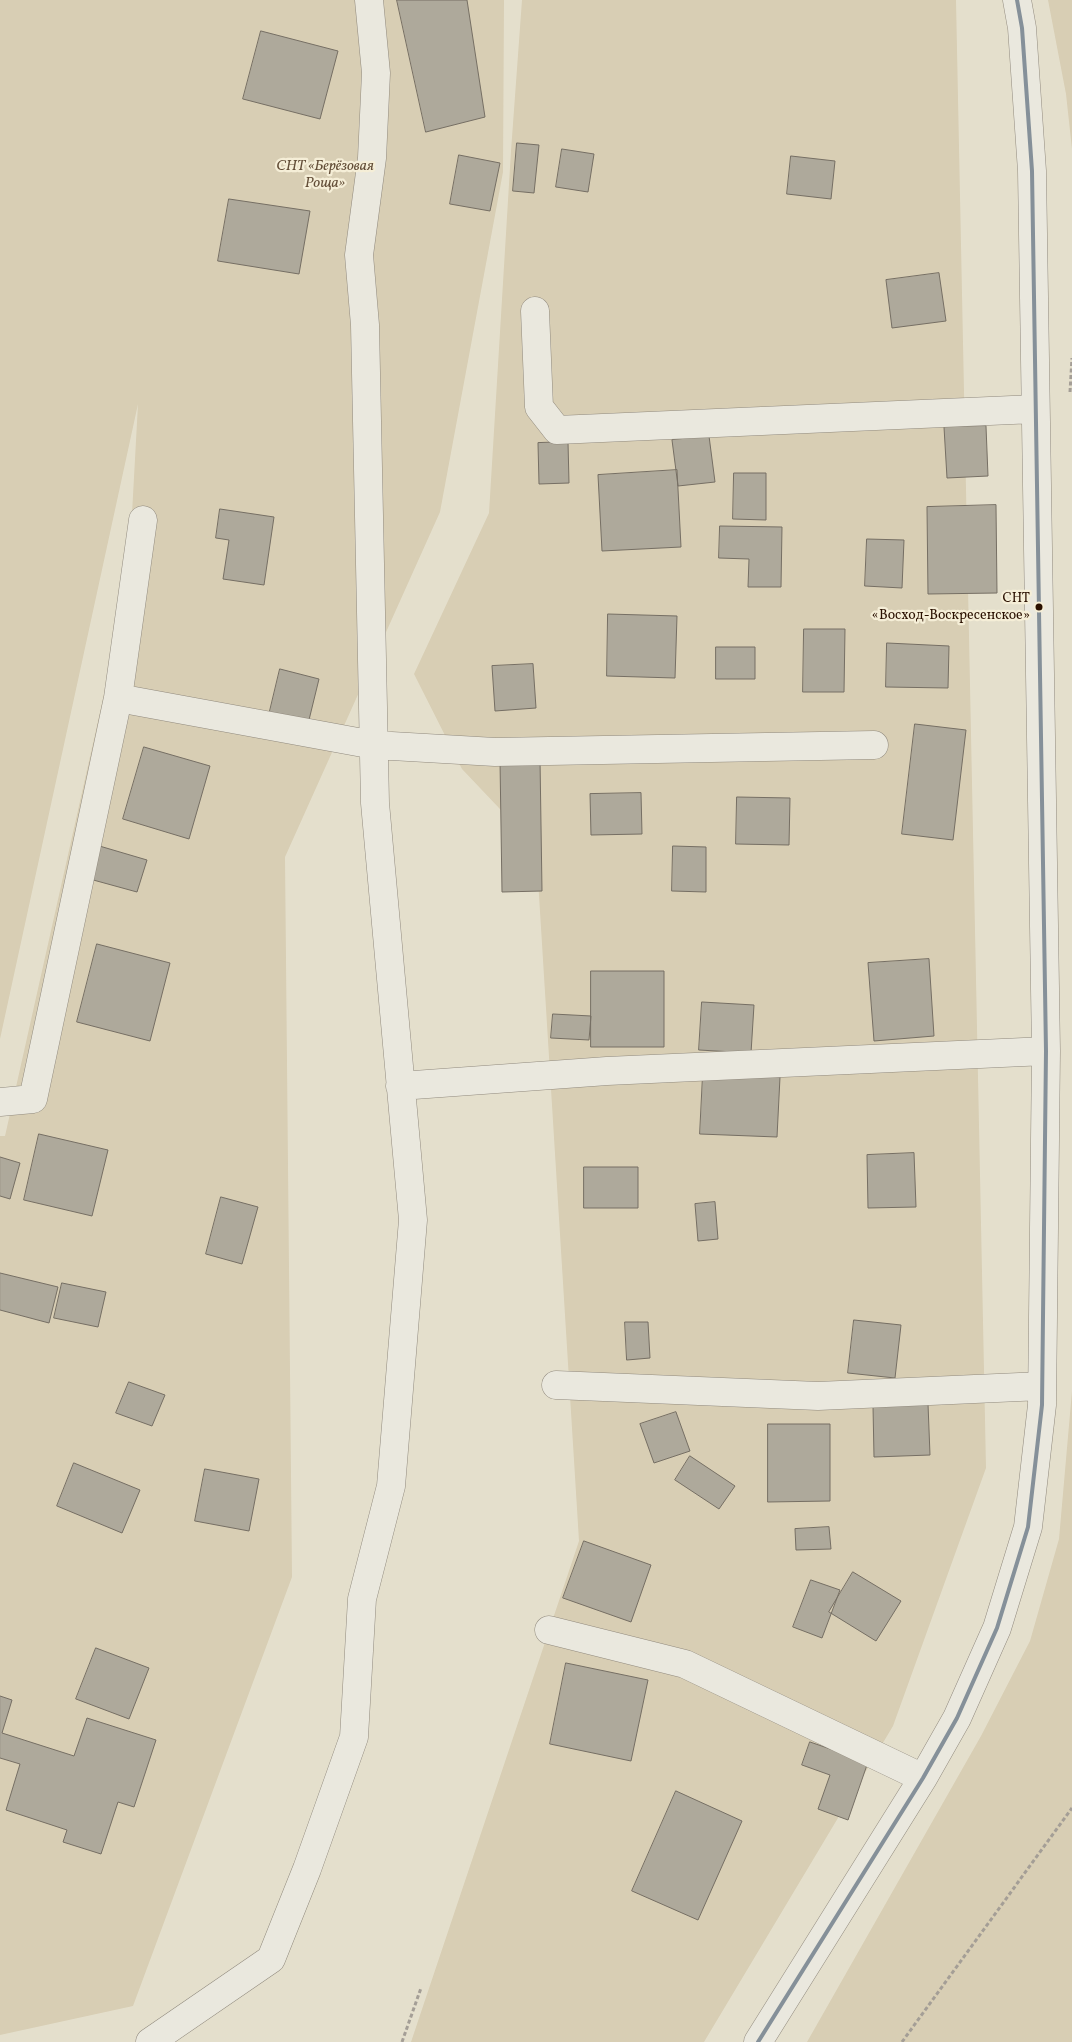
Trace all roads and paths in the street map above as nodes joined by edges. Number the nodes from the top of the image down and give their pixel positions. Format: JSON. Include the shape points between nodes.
{"nodes":[{"id":1,"x":369,"y":0,"type":"edge"},
{"id":2,"x":1017,"y":0,"type":"edge"},
{"id":3,"x":534,"y":311,"type":"dead end"},
{"id":4,"x":1036,"y":409,"type":"junction"},
{"id":5,"x":143,"y":520,"type":"dead end"},
{"id":6,"x":118,"y":698,"type":"junction"},
{"id":7,"x":374,"y":745,"type":"junction"},
{"id":8,"x":874,"y":745,"type":"dead end"},
{"id":9,"x":1046,"y":1051,"type":"junction"},
{"id":10,"x":400,"y":1086,"type":"junction"},
{"id":11,"x":0,"y":1102,"type":"edge"},
{"id":12,"x":556,"y":1385,"type":"dead end"},
{"id":13,"x":1042,"y":1386,"type":"junction"},
{"id":14,"x":549,"y":1630,"type":"dead end"},
{"id":15,"x":924,"y":1778,"type":"junction"},
{"id":16,"x":1072,"y":1808,"type":"edge"},
{"id":17,"x":421,"y":1988,"type":"dead end"},
{"id":18,"x":150,"y":2042,"type":"edge"},
{"id":19,"x":402,"y":2042,"type":"edge"},
{"id":20,"x":758,"y":2042,"type":"edge"},
{"id":21,"x":902,"y":2042,"type":"edge"}],
"edges":[{"from":1,"to":7,"type":"street","via":[[376,82],[372,158],[358,255],[365,325]]},
{"from":2,"to":4,"type":"street","via":[[1022,28],[1032,171]]},
{"from":3,"to":4,"type":"street","via":[[540,407],[557,430]]},
{"from":4,"to":9,"type":"street"},
{"from":5,"to":6,"type":"street"},
{"from":6,"to":7,"type":"street"},
{"from":6,"to":11,"type":"street","via":[[33,1099]]},
{"from":7,"to":8,"type":"street","via":[[496,752]]},
{"from":7,"to":10,"type":"street"},
{"from":9,"to":10,"type":"street","via":[[607,1072]]},
{"from":9,"to":13,"type":"street"},
{"from":10,"to":18,"type":"street","via":[[413,1220],[391,1486],[362,1598],[354,1737],[271,1959]]},
{"from":12,"to":13,"type":"street","via":[[818,1396]]},
{"from":13,"to":15,"type":"street","via":[[1028,1526],[997,1628],[957,1718]]},
{"from":14,"to":15,"type":"street","via":[[685,1664]]},
{"from":15,"to":20,"type":"street"},
{"from":16,"to":21,"type":"path"},
{"from":17,"to":19,"type":"path"}]}
